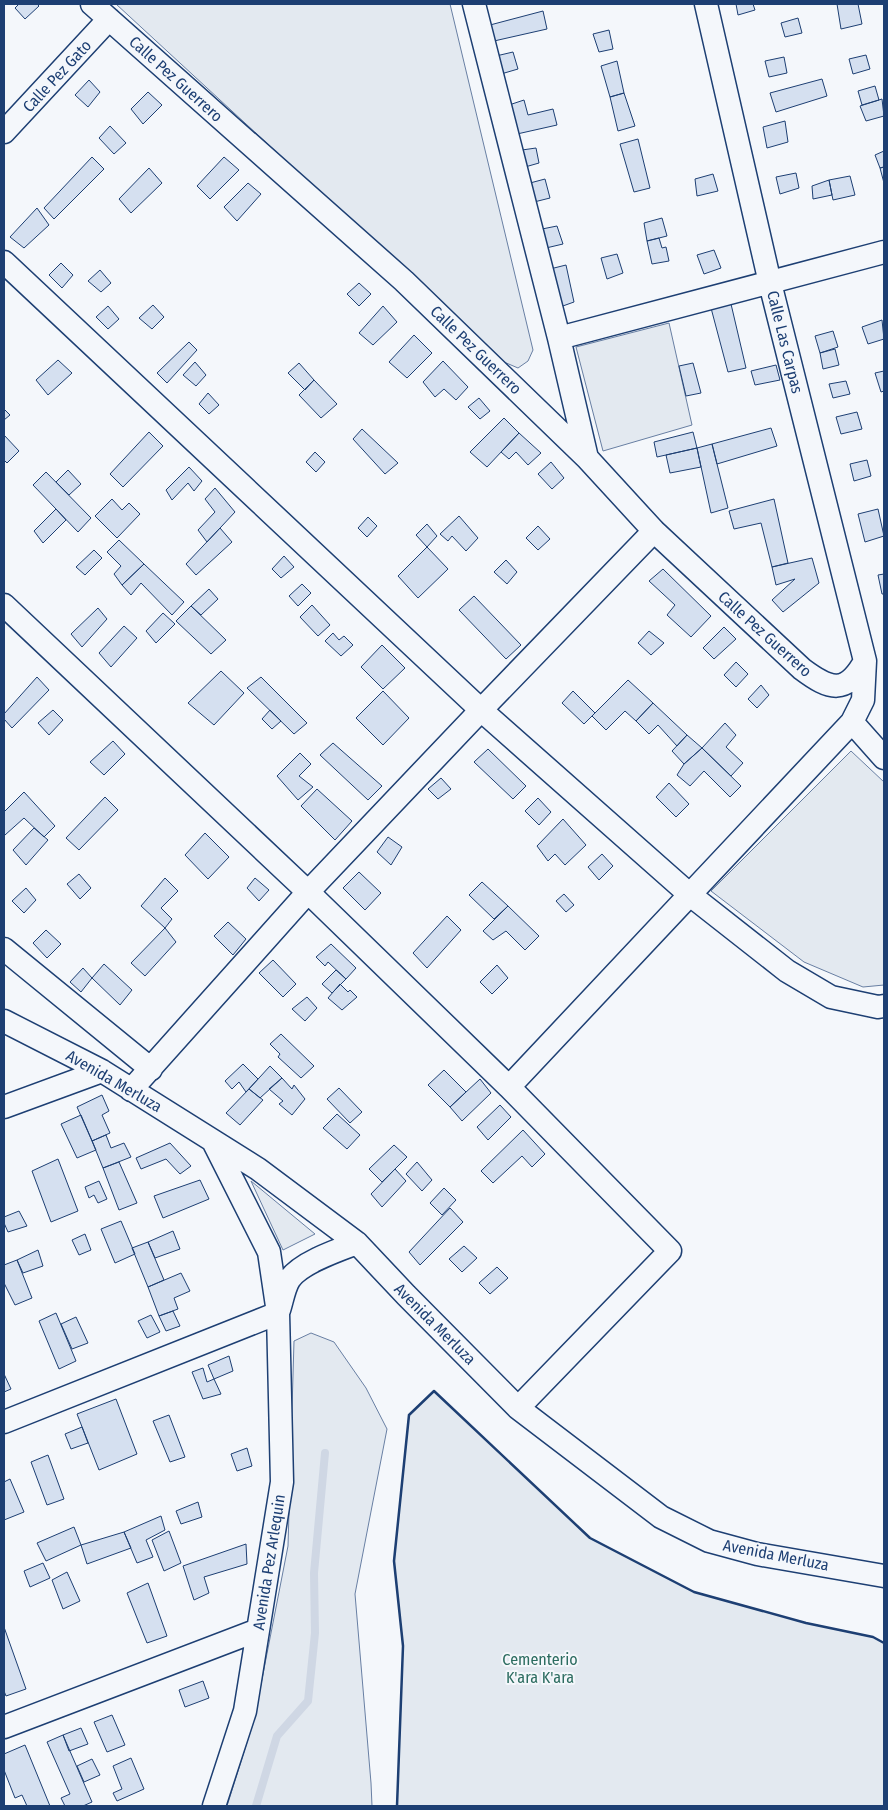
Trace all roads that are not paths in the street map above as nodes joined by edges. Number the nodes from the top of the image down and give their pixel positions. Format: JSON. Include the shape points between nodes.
{"nodes":[{"id":1,"x":92,"y":4,"type":"edge"},
{"id":2,"x":474,"y":4,"type":"edge"},
{"id":3,"x":706,"y":4,"type":"edge"},
{"id":4,"x":109,"y":19,"type":"junction"},
{"id":5,"x":4,"y":132,"type":"edge"},
{"id":6,"x":884,"y":252,"type":"edge"},
{"id":7,"x":4,"y":262,"type":"edge"},
{"id":8,"x":770,"y":283,"type":"junction"},
{"id":9,"x":559,"y":338,"type":"junction"},
{"id":10,"x":587,"y":458,"type":"junction"},
{"id":11,"x":654,"y":531,"type":"junction"},
{"id":12,"x":4,"y":605,"type":"edge"},
{"id":13,"x":861,"y":669,"type":"junction"},
{"id":14,"x":481,"y":710,"type":"junction"},
{"id":15,"x":852,"y":722,"type":"junction"},
{"id":16,"x":884,"y":758,"type":"edge"},
{"id":17,"x":308,"y":892,"type":"junction"},
{"id":18,"x":689,"y":894,"type":"junction"},
{"id":19,"x":4,"y":949,"type":"edge"},
{"id":20,"x":884,"y":1006,"type":"edge"},
{"id":21,"x":4,"y":1022,"type":"edge"},
{"id":22,"x":151,"y":1069,"type":"junction"},
{"id":23,"x":102,"y":1071,"type":"junction"},
{"id":24,"x":509,"y":1087,"type":"junction"},
{"id":25,"x":131,"y":1090,"type":"junction"},
{"id":26,"x":4,"y":1107,"type":"edge"},
{"id":27,"x":213,"y":1141,"type":"junction"},
{"id":28,"x":357,"y":1243,"type":"junction"},
{"id":29,"x":278,"y":1313,"type":"junction"},
{"id":30,"x":518,"y":1408,"type":"junction"},
{"id":31,"x":4,"y":1422,"type":"edge"},
{"id":32,"x":884,"y":1576,"type":"edge"},
{"id":33,"x":258,"y":1630,"type":"junction"},
{"id":34,"x":4,"y":1727,"type":"edge"},
{"id":35,"x":214,"y":1806,"type":"edge"}],
"edges":[{"from":1,"to":4,"type":"street","name":"Calle Pez Guerrero"},
{"from":2,"to":9,"type":"street"},
{"from":3,"to":8,"type":"street","name":"Calle Las Carpas"},
{"from":4,"to":5,"type":"street","name":"Calle Pez Gato"},
{"from":4,"to":10,"type":"street","name":"Calle Pez Guerrero","via":[[404,281]]},
{"from":6,"to":8,"type":"street"},
{"from":7,"to":14,"type":"street"},
{"from":8,"to":9,"type":"street"},
{"from":8,"to":13,"type":"street","name":"Calle Las Carpas"},
{"from":9,"to":10,"type":"street"},
{"from":10,"to":11,"type":"street","name":"Calle Pez Guerrero"},
{"from":11,"to":13,"type":"street","name":"Calle Pez Guerrero","via":[[818,681],[842,686]]},
{"from":11,"to":14,"type":"street"},
{"from":12,"to":17,"type":"street"},
{"from":13,"to":15,"type":"street","name":"Calle Las Carpas","via":[[863,700]]},
{"from":14,"to":17,"type":"street"},
{"from":14,"to":18,"type":"street"},
{"from":15,"to":16,"type":"street"},
{"from":15,"to":18,"type":"street","name":"Calle Las Carpas"},
{"from":17,"to":22,"type":"street"},
{"from":17,"to":24,"type":"street"},
{"from":18,"to":20,"type":"street","via":[[786,971],[831,997]]},
{"from":18,"to":24,"type":"street","name":"Calle Las Carpas"},
{"from":19,"to":22,"type":"street","name":"Avenida Merluza"},
{"from":21,"to":23,"type":"street","name":"Avenida Merluza"},
{"from":22,"to":25,"type":"street"},
{"from":23,"to":25,"type":"street","name":"Avenida Merluza"},
{"from":23,"to":26,"type":"street"},
{"from":24,"to":30,"type":"street","via":[[670,1251]]},
{"from":25,"to":27,"type":"street","name":"Avenida Merluza"},
{"from":27,"to":28,"type":"street","name":"Avenida Merluza","via":[[258,1169]]},
{"from":27,"to":29,"type":"street","name":"Avenida Pez Arlequin","via":[[269,1252]]},
{"from":28,"to":29,"type":"street","name":"Avenida Pez Arlequin","via":[[324,1255],[303,1268],[290,1280]]},
{"from":28,"to":30,"type":"street","name":"Avenida Merluza"},
{"from":29,"to":31,"type":"street"},
{"from":29,"to":33,"type":"street","name":"Avenida Pez Arlequin","via":[[282,1482]]},
{"from":30,"to":32,"type":"street","name":"Avenida Merluza","via":[[661,1517],[708,1541],[757,1554]]},
{"from":33,"to":34,"type":"street"},
{"from":33,"to":35,"type":"street","name":"Avenida Pez Arlequin","via":[[245,1711]]}]}
